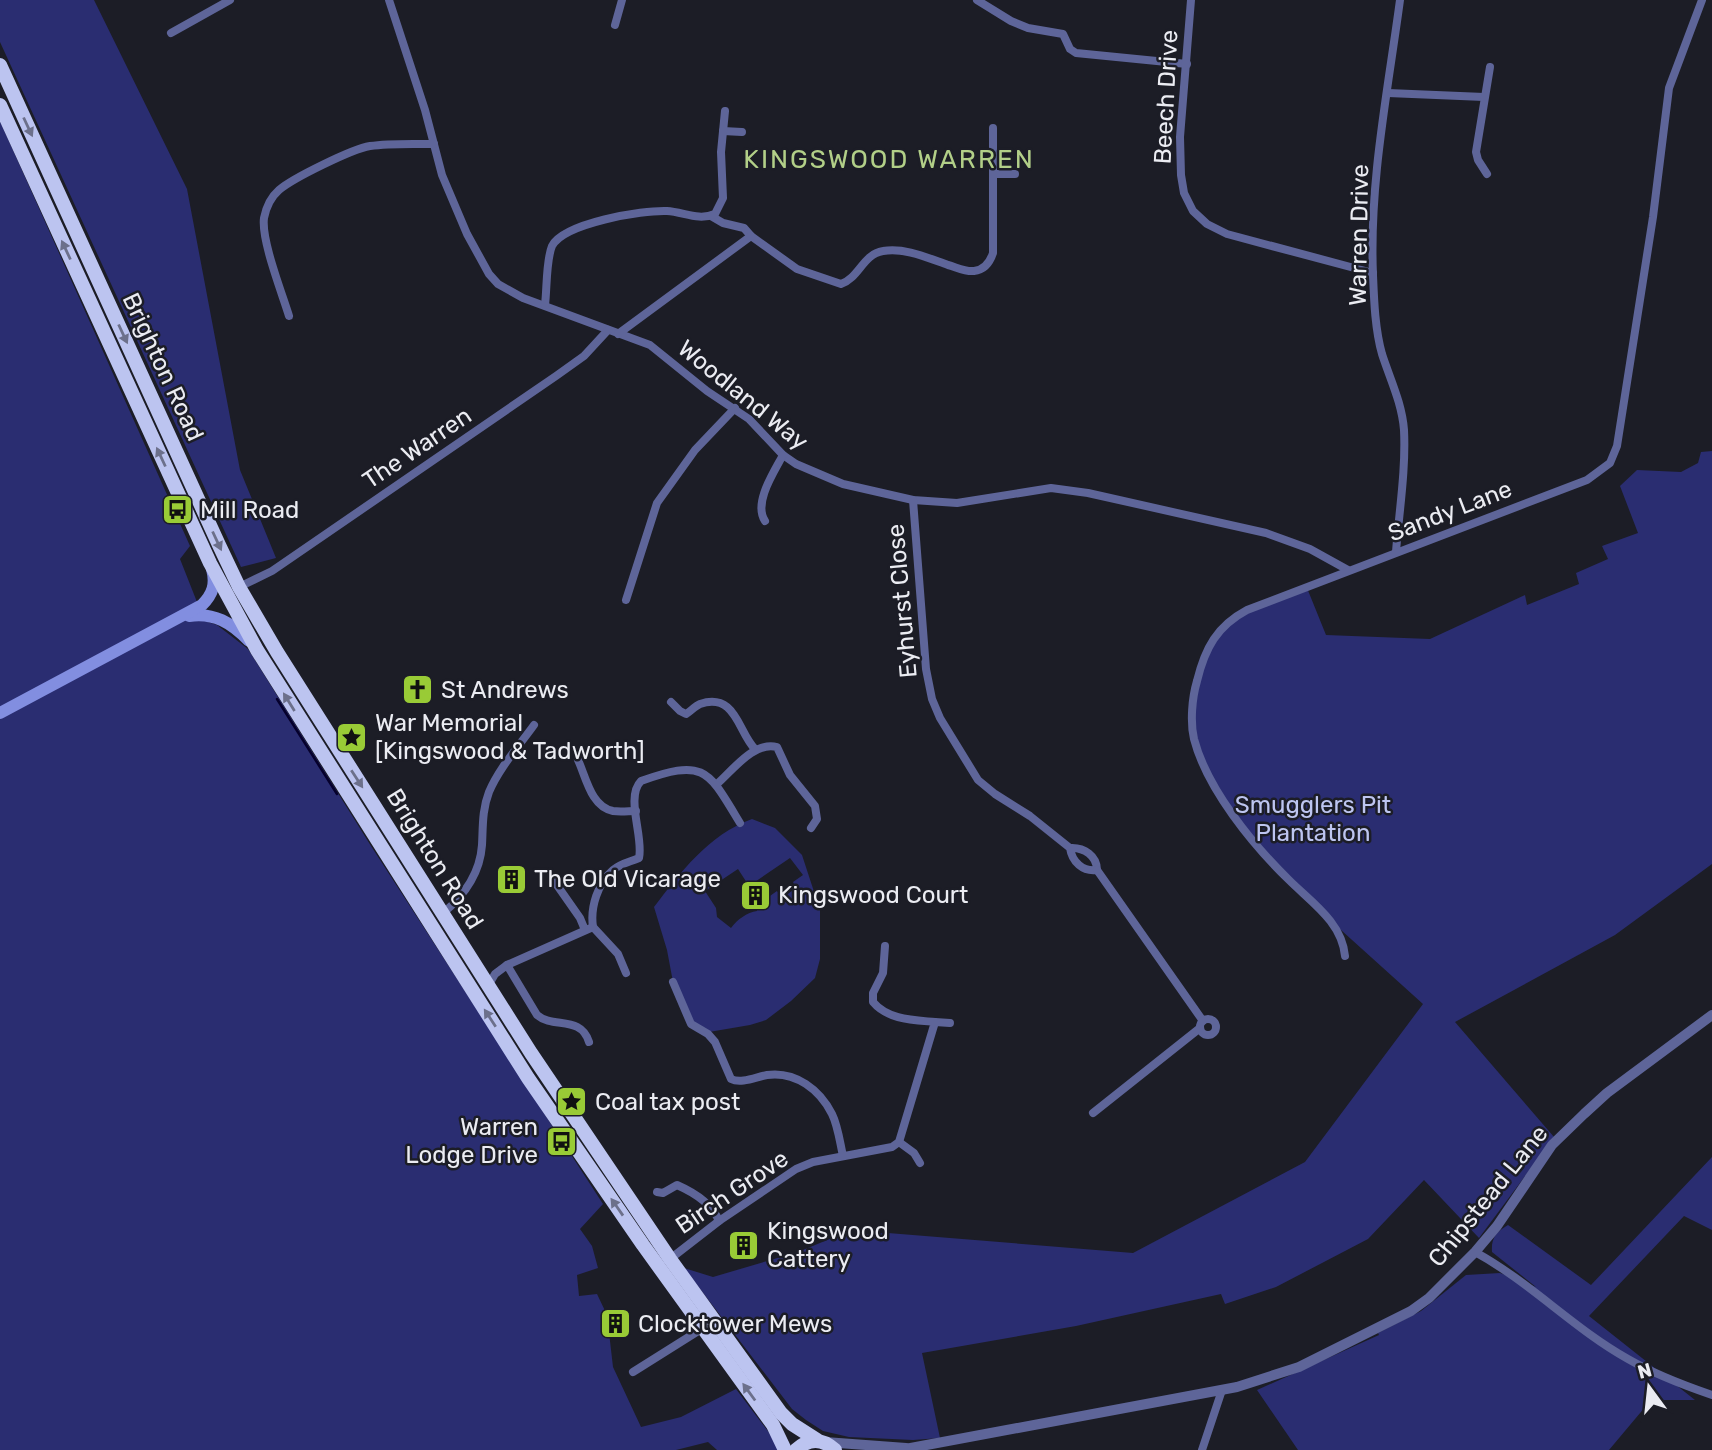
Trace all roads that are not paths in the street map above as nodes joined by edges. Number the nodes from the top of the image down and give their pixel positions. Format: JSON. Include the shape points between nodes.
{"nodes":[{"id":1,"x":230,"y":0,"type":"edge"},
{"id":2,"x":389,"y":0,"type":"edge"},
{"id":3,"x":622,"y":0,"type":"edge"},
{"id":4,"x":976,"y":0,"type":"edge"},
{"id":5,"x":1191,"y":0,"type":"edge"},
{"id":6,"x":1400,"y":0,"type":"edge"},
{"id":7,"x":1702,"y":0,"type":"edge"},
{"id":8,"x":615,"y":25,"type":"dead end"},
{"id":9,"x":171,"y":33,"type":"dead end"},
{"id":10,"x":1187,"y":64,"type":"junction"},
{"id":11,"x":0,"y":65,"type":"edge"},
{"id":12,"x":1490,"y":66,"type":"dead end"},
{"id":13,"x":1388,"y":93,"type":"junction"},
{"id":14,"x":1484,"y":97,"type":"junction"},
{"id":15,"x":0,"y":105,"type":"edge"},
{"id":16,"x":724,"y":111,"type":"dead end"},
{"id":17,"x":993,"y":128,"type":"dead end"},
{"id":18,"x":723,"y":131,"type":"junction"},
{"id":19,"x":742,"y":132,"type":"dead end"},
{"id":20,"x":434,"y":144,"type":"junction"},
{"id":21,"x":993,"y":174,"type":"junction"},
{"id":22,"x":1015,"y":174,"type":"dead end"},
{"id":23,"x":1487,"y":174,"type":"dead end"},
{"id":24,"x":711,"y":216,"type":"junction"},
{"id":25,"x":751,"y":236,"type":"junction"},
{"id":26,"x":1373,"y":273,"type":"junction"},
{"id":27,"x":545,"y":305,"type":"junction"},
{"id":28,"x":289,"y":316,"type":"dead end"},
{"id":29,"x":613,"y":332,"type":"junction"},
{"id":30,"x":735,"y":408,"type":"junction"},
{"id":31,"x":783,"y":455,"type":"junction"},
{"id":32,"x":913,"y":500,"type":"junction"},
{"id":33,"x":765,"y":521,"type":"dead end"},
{"id":34,"x":1396,"y":552,"type":"junction"},
{"id":35,"x":211,"y":566,"type":"junction"},
{"id":36,"x":1348,"y":570,"type":"junction"},
{"id":37,"x":239,"y":587,"type":"junction"},
{"id":38,"x":626,"y":600,"type":"dead end"},
{"id":39,"x":178,"y":619,"type":"junction"},
{"id":40,"x":257,"y":650,"type":"junction"},
{"id":41,"x":671,"y":702,"type":"dead end"},
{"id":42,"x":0,"y":713,"type":"edge"},
{"id":43,"x":534,"y":724,"type":"dead end"},
{"id":44,"x":755,"y":749,"type":"junction"},
{"id":45,"x":578,"y":760,"type":"dead end"},
{"id":46,"x":717,"y":784,"type":"junction"},
{"id":47,"x":636,"y":811,"type":"junction"},
{"id":48,"x":740,"y":823,"type":"dead end"},
{"id":49,"x":811,"y":828,"type":"dead end"},
{"id":50,"x":1070,"y":848,"type":"junction"},
{"id":51,"x":1097,"y":870,"type":"junction"},
{"id":52,"x":552,"y":878,"type":"dead end"},
{"id":53,"x":442,"y":914,"type":"junction"},
{"id":54,"x":589,"y":929,"type":"junction"},
{"id":55,"x":885,"y":946,"type":"dead end"},
{"id":56,"x":1345,"y":956,"type":"dead end"},
{"id":57,"x":507,"y":965,"type":"junction"},
{"id":58,"x":626,"y":973,"type":"dead end"},
{"id":59,"x":673,"y":982,"type":"dead end"},
{"id":60,"x":488,"y":986,"type":"junction"},
{"id":61,"x":1712,"y":1015,"type":"edge"},
{"id":62,"x":935,"y":1022,"type":"junction"},
{"id":63,"x":950,"y":1023,"type":"dead end"},
{"id":64,"x":589,"y":1042,"type":"dead end"},
{"id":65,"x":1093,"y":1113,"type":"dead end"},
{"id":66,"x":899,"y":1142,"type":"junction"},
{"id":67,"x":843,"y":1156,"type":"junction"},
{"id":68,"x":920,"y":1163,"type":"dead end"},
{"id":69,"x":657,"y":1192,"type":"dead end"},
{"id":70,"x":719,"y":1221,"type":"junction"},
{"id":71,"x":1475,"y":1252,"type":"junction"},
{"id":72,"x":670,"y":1259,"type":"junction"},
{"id":73,"x":704,"y":1328,"type":"junction"},
{"id":74,"x":633,"y":1372,"type":"dead end"},
{"id":75,"x":1222,"y":1390,"type":"junction"},
{"id":76,"x":1712,"y":1395,"type":"edge"},
{"id":77,"x":826,"y":1444,"type":"edge"},
{"id":78,"x":904,"y":1449,"type":"edge"},
{"id":79,"x":785,"y":1450,"type":"edge"},
{"id":80,"x":796,"y":1450,"type":"edge"},
{"id":81,"x":1202,"y":1450,"type":"edge"}],
"edges":[{"from":1,"to":9,"type":"street"},
{"from":2,"to":20,"type":"street","name":"Woodland Way"},
{"from":3,"to":8,"type":"street"},
{"from":4,"to":10,"type":"street","via":[[1028,28],[1063,34],[1076,53]]},
{"from":5,"to":10,"type":"street","name":"Beech Drive"},
{"from":6,"to":13,"type":"street","name":"Warren Drive"},
{"from":7,"to":34,"type":"street","name":"Sandy Lane","via":[[1669,88],[1621,429],[1610,463],[1587,481]]},
{"from":10,"to":26,"type":"street","name":"Beech Drive","via":[[1179,155],[1184,193],[1193,211],[1227,234]]},
{"from":11,"to":37,"type":"highway","name":"Brighton Road","one_way":true},
{"from":12,"to":14,"type":"street"},
{"from":13,"to":14,"type":"street"},
{"from":13,"to":26,"type":"street","name":"Warren Drive","via":[[1378,160]]},
{"from":14,"to":23,"type":"street","via":[[1476,152]]},
{"from":35,"to":15,"type":"highway","name":"Brighton Road","one_way":true},
{"from":16,"to":18,"type":"street"},
{"from":17,"to":21,"type":"street"},
{"from":18,"to":19,"type":"street"},
{"from":18,"to":24,"type":"street","via":[[723,198]]},
{"from":20,"to":27,"type":"street","name":"Woodland Way","via":[[453,205],[489,274],[510,292]]},
{"from":20,"to":28,"type":"street","via":[[358,149],[277,191],[264,221]]},
{"from":21,"to":22,"type":"street"},
{"from":21,"to":25,"type":"street","via":[[993,253],[983,268],[974,271],[906,251],[880,251],[841,284],[797,269]]},
{"from":24,"to":25,"type":"street","via":[[744,228]]},
{"from":24,"to":27,"type":"street","via":[[667,211],[575,228],[553,244]]},
{"from":25,"to":29,"type":"street","name":"The Warren"},
{"from":26,"to":34,"type":"street","name":"Warren Drive","via":[[1377,327],[1404,431]]},
{"from":27,"to":29,"type":"street","name":"Woodland Way"},
{"from":29,"to":30,"type":"street","name":"Woodland Way","via":[[650,345]]},
{"from":29,"to":37,"type":"street","name":"The Warren","via":[[272,571]]},
{"from":30,"to":31,"type":"street","name":"Woodland Way"},
{"from":30,"to":38,"type":"street","via":[[695,450],[657,503]]},
{"from":31,"to":32,"type":"street","name":"Woodland Way","via":[[843,485]]},
{"from":31,"to":33,"type":"street","via":[[762,501]]},
{"from":32,"to":36,"type":"street","name":"Woodland Way","via":[[957,503],[1032,489],[1069,489],[1270,534]]},
{"from":32,"to":50,"type":"street","name":"Eyhurst Close","via":[[926,669],[936,708],[978,780]]},
{"from":34,"to":36,"type":"street","name":"Sandy Lane"},
{"from":35,"to":39,"type":"main road","via":[[212,592],[202,605]]},
{"from":35,"to":40,"type":"highway","name":"Brighton Road"},
{"from":36,"to":56,"type":"street","name":"Sandy Lane","via":[[1247,610],[1216,633],[1202,657],[1192,727],[1205,770],[1245,833],[1331,921]]},
{"from":37,"to":53,"type":"highway","name":"Brighton Road","one_way":true},
{"from":39,"to":40,"type":"main road","via":[[213,616],[233,626]]},
{"from":39,"to":42,"type":"main road"},
{"from":73,"to":40,"type":"highway","name":"Brighton Road","one_way":true,"via":[[528,1078]]},
{"from":41,"to":44,"type":"street","via":[[686,714],[704,704],[727,707]]},
{"from":43,"to":53,"type":"street","via":[[489,793],[474,875],[458,901]]},
{"from":44,"to":46,"type":"street"},
{"from":44,"to":49,"type":"street","via":[[773,746],[780,750],[790,775],[815,806],[817,818]]},
{"from":45,"to":47,"type":"street","via":[[600,805],[613,811]]},
{"from":46,"to":47,"type":"street","via":[[706,774],[688,769],[646,779],[636,787]]},
{"from":46,"to":48,"type":"street"},
{"from":47,"to":54,"type":"street","via":[[639,858],[608,876],[594,904]]},
{"from":50,"to":51,"type":"street","name":"Eyhurst Close","via":[[1082,868]]},
{"from":50,"to":51,"type":"street","name":"Eyhurst Close","via":[[1092,856]]},
{"from":51,"to":65,"type":"street","name":"Eyhurst Close","via":[[1202,1025]]},
{"from":52,"to":54,"type":"street"},
{"from":53,"to":60,"type":"highway","name":"Brighton Road"},
{"from":54,"to":57,"type":"street"},
{"from":54,"to":58,"type":"street","via":[[618,954]]},
{"from":55,"to":62,"type":"street","via":[[883,973],[873,1002],[901,1018]]},
{"from":57,"to":60,"type":"street"},
{"from":57,"to":64,"type":"street","via":[[537,1015],[578,1027]]},
{"from":59,"to":67,"type":"street","via":[[691,1024],[715,1042],[731,1079],[783,1075],[818,1092],[833,1115]]},
{"from":60,"to":72,"type":"highway","name":"Brighton Road"},
{"from":61,"to":71,"type":"street","name":"Chipstead Lane","via":[[1607,1093],[1552,1146]]},
{"from":62,"to":63,"type":"street"},
{"from":62,"to":66,"type":"street"},
{"from":66,"to":67,"type":"street","name":"Birch Grove"},
{"from":66,"to":68,"type":"street"},
{"from":67,"to":70,"type":"street","name":"Birch Grove","via":[[796,1169]]},
{"from":69,"to":70,"type":"street","via":[[677,1185],[693,1192]]},
{"from":70,"to":72,"type":"street","name":"Birch Grove"},
{"from":71,"to":75,"type":"street","name":"Chipstead Lane","via":[[1411,1311],[1299,1367]]},
{"from":71,"to":76,"type":"street","via":[[1627,1359]]},
{"from":72,"to":77,"type":"highway","name":"Brighton Road","via":[[781,1413]]},
{"from":73,"to":74,"type":"street"},
{"from":79,"to":73,"type":"highway","name":"Brighton Road","one_way":true,"via":[[774,1425]]},
{"from":75,"to":78,"type":"street","name":"Chipstead Lane"},
{"from":75,"to":81,"type":"street"},
{"from":77,"to":78,"type":"street","name":"Chipstead Lane"},
{"from":77,"to":80,"type":"highway","via":[[803,1444]]}]}
